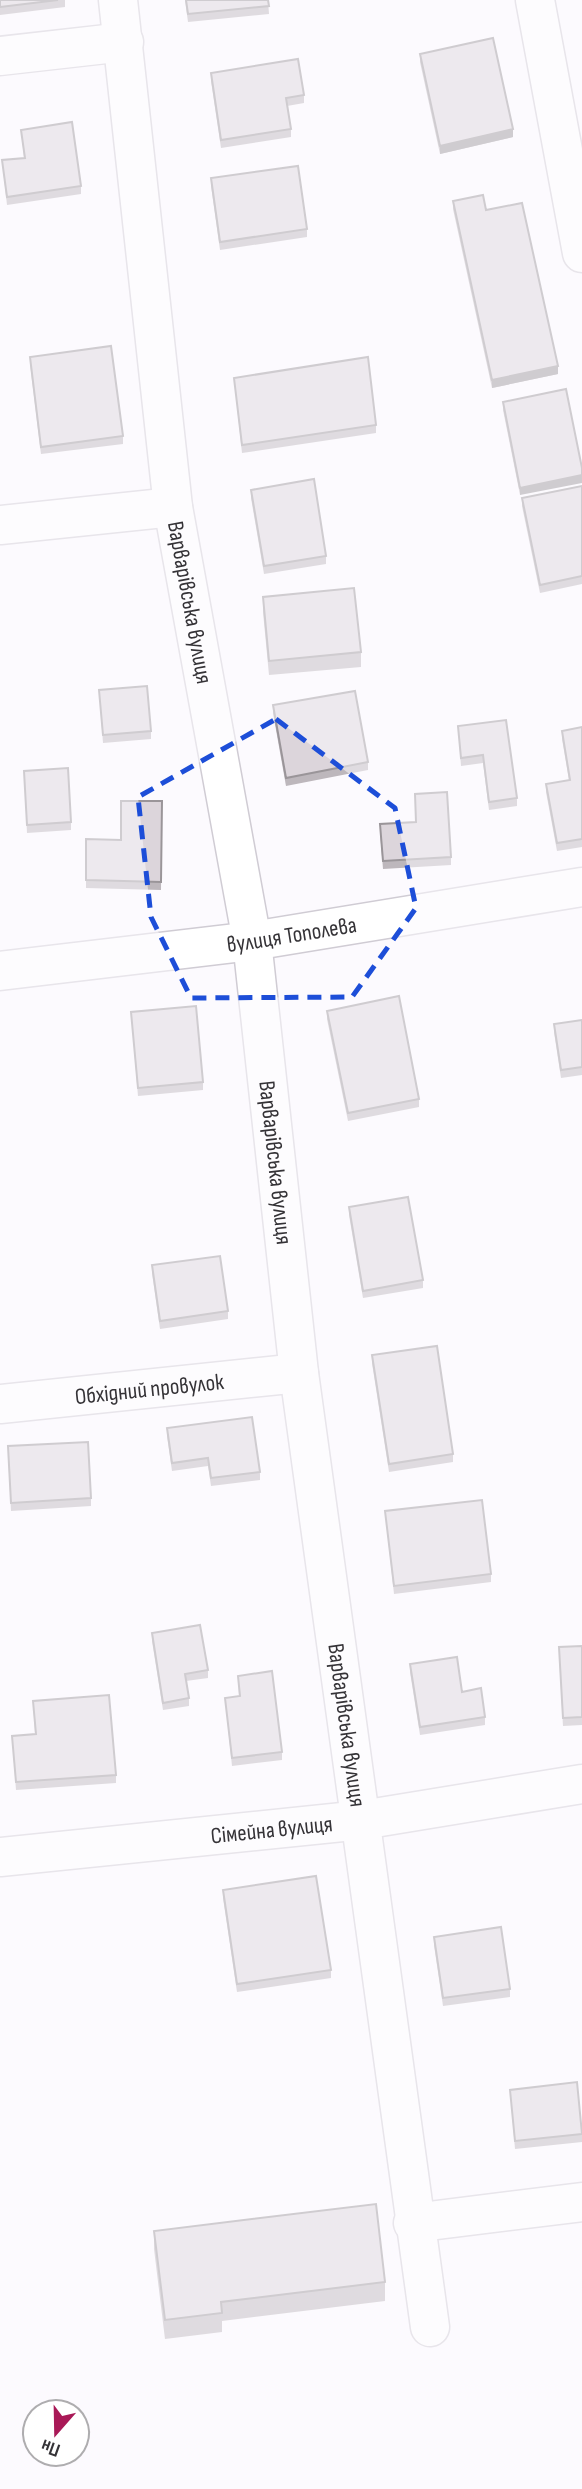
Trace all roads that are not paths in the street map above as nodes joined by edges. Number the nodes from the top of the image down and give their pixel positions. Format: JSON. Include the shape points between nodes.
{"nodes":[{"id":1,"x":118,"y":0,"type":"edge"},
{"id":2,"x":535,"y":0,"type":"edge"},
{"id":3,"x":124,"y":42,"type":"junction"},
{"id":4,"x":0,"y":56,"type":"edge"},
{"id":5,"x":582,"y":253,"type":"edge"},
{"id":6,"x":173,"y":507,"type":"junction"},
{"id":7,"x":0,"y":525,"type":"edge"},
{"id":8,"x":582,"y":887,"type":"edge"},
{"id":9,"x":252,"y":941,"type":"junction"},
{"id":10,"x":0,"y":971,"type":"edge"},
{"id":11,"x":299,"y":1373,"type":"junction"},
{"id":12,"x":0,"y":1404,"type":"edge"},
{"id":13,"x":582,"y":1784,"type":"edge"},
{"id":14,"x":362,"y":1820,"type":"junction"},
{"id":15,"x":0,"y":1857,"type":"edge"},
{"id":16,"x":582,"y":2203,"type":"edge"},
{"id":17,"x":413,"y":2223,"type":"junction"},
{"id":18,"x":429,"y":2327,"type":"dead end"}],
"edges":[{"from":1,"to":3,"type":"street","name":"Варварівська вулиця"},
{"from":2,"to":5,"type":"street"},
{"from":3,"to":4,"type":"street"},
{"from":3,"to":6,"type":"street","name":"Варварівська вулиця"},
{"from":6,"to":7,"type":"street"},
{"from":6,"to":9,"type":"street","name":"Варварівська вулиця"},
{"from":8,"to":9,"type":"street","name":"вулиця Тополева"},
{"from":9,"to":10,"type":"street","name":"вулиця Тополева"},
{"from":9,"to":11,"type":"street","name":"Варварівська вулиця"},
{"from":11,"to":12,"type":"street","name":"Обхідний провулок"},
{"from":11,"to":14,"type":"street","name":"Варварівська вулиця"},
{"from":13,"to":14,"type":"street","name":"Сімейна вулиця"},
{"from":14,"to":15,"type":"street","name":"Сімейна вулиця"},
{"from":14,"to":17,"type":"street","name":"Варварівська вулиця"},
{"from":16,"to":17,"type":"street"},
{"from":17,"to":18,"type":"street","name":"Варварівська вулиця"}]}
